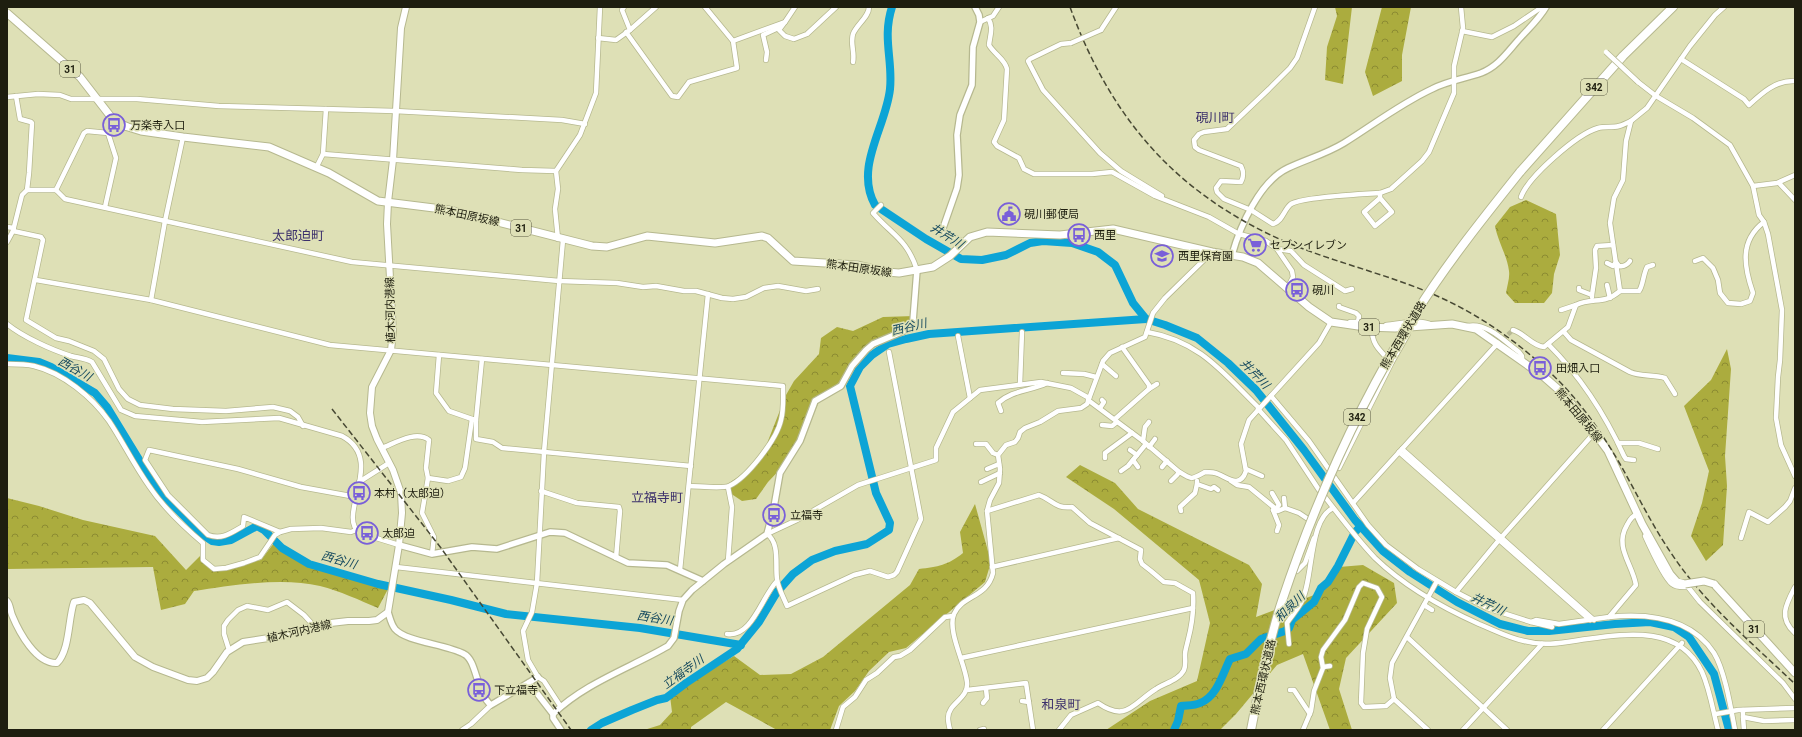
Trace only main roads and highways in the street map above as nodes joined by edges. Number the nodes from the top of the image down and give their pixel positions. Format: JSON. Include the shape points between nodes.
{"nodes":[{"id":1,"x":406,"y":7,"type":"edge"},
{"id":2,"x":1673,"y":7,"type":"edge"},
{"id":3,"x":7,"y":13,"type":"edge"},
{"id":4,"x":388,"y":202,"type":"junction"},
{"id":5,"x":7,"y":600,"type":"edge"},
{"id":6,"x":1795,"y":673,"type":"edge"},
{"id":7,"x":1252,"y":730,"type":"edge"}],
"edges":[{"from":1,"to":4,"type":"main road","name":"植木河内港線","via":[[401,28]]},
{"from":2,"to":7,"type":"highway","name":"熊本西環状道路","number":"342","bridge":true,"via":[[1623,56],[1520,172],[1476,226],[1418,310],[1362,407],[1336,460],[1298,554],[1282,602],[1258,694]]},
{"from":3,"to":4,"type":"main road","name":"熊本田原坂線","number":"31","via":[[80,77],[118,123],[141,131],[269,147],[329,173],[371,198]]},
{"from":4,"to":5,"type":"main road","name":"植木河内港線","via":[[393,332],[391,350],[372,387],[370,401],[372,426],[401,493],[399,545],[388,612],[369,622],[348,621],[314,626],[275,637],[242,642],[229,650],[207,678],[197,681],[144,663],[135,657],[90,603],[84,600],[74,602],[61,659],[57,663],[51,663],[24,638]]},
{"from":4,"to":6,"type":"main road","name":"熊本田原坂線","number":"31","bridge":true,"via":[[450,210],[592,246],[607,247],[648,236],[715,243],[762,236],[768,238],[793,261],[857,265],[899,273],[933,267],[950,256],[970,237],[986,232],[1060,235],[1113,229],[1243,257],[1258,263],[1309,307],[1331,322],[1372,327],[1452,324],[1483,332],[1559,390],[1595,432],[1616,466],[1636,514],[1673,579],[1685,584],[1704,581],[1714,584]]}]}
